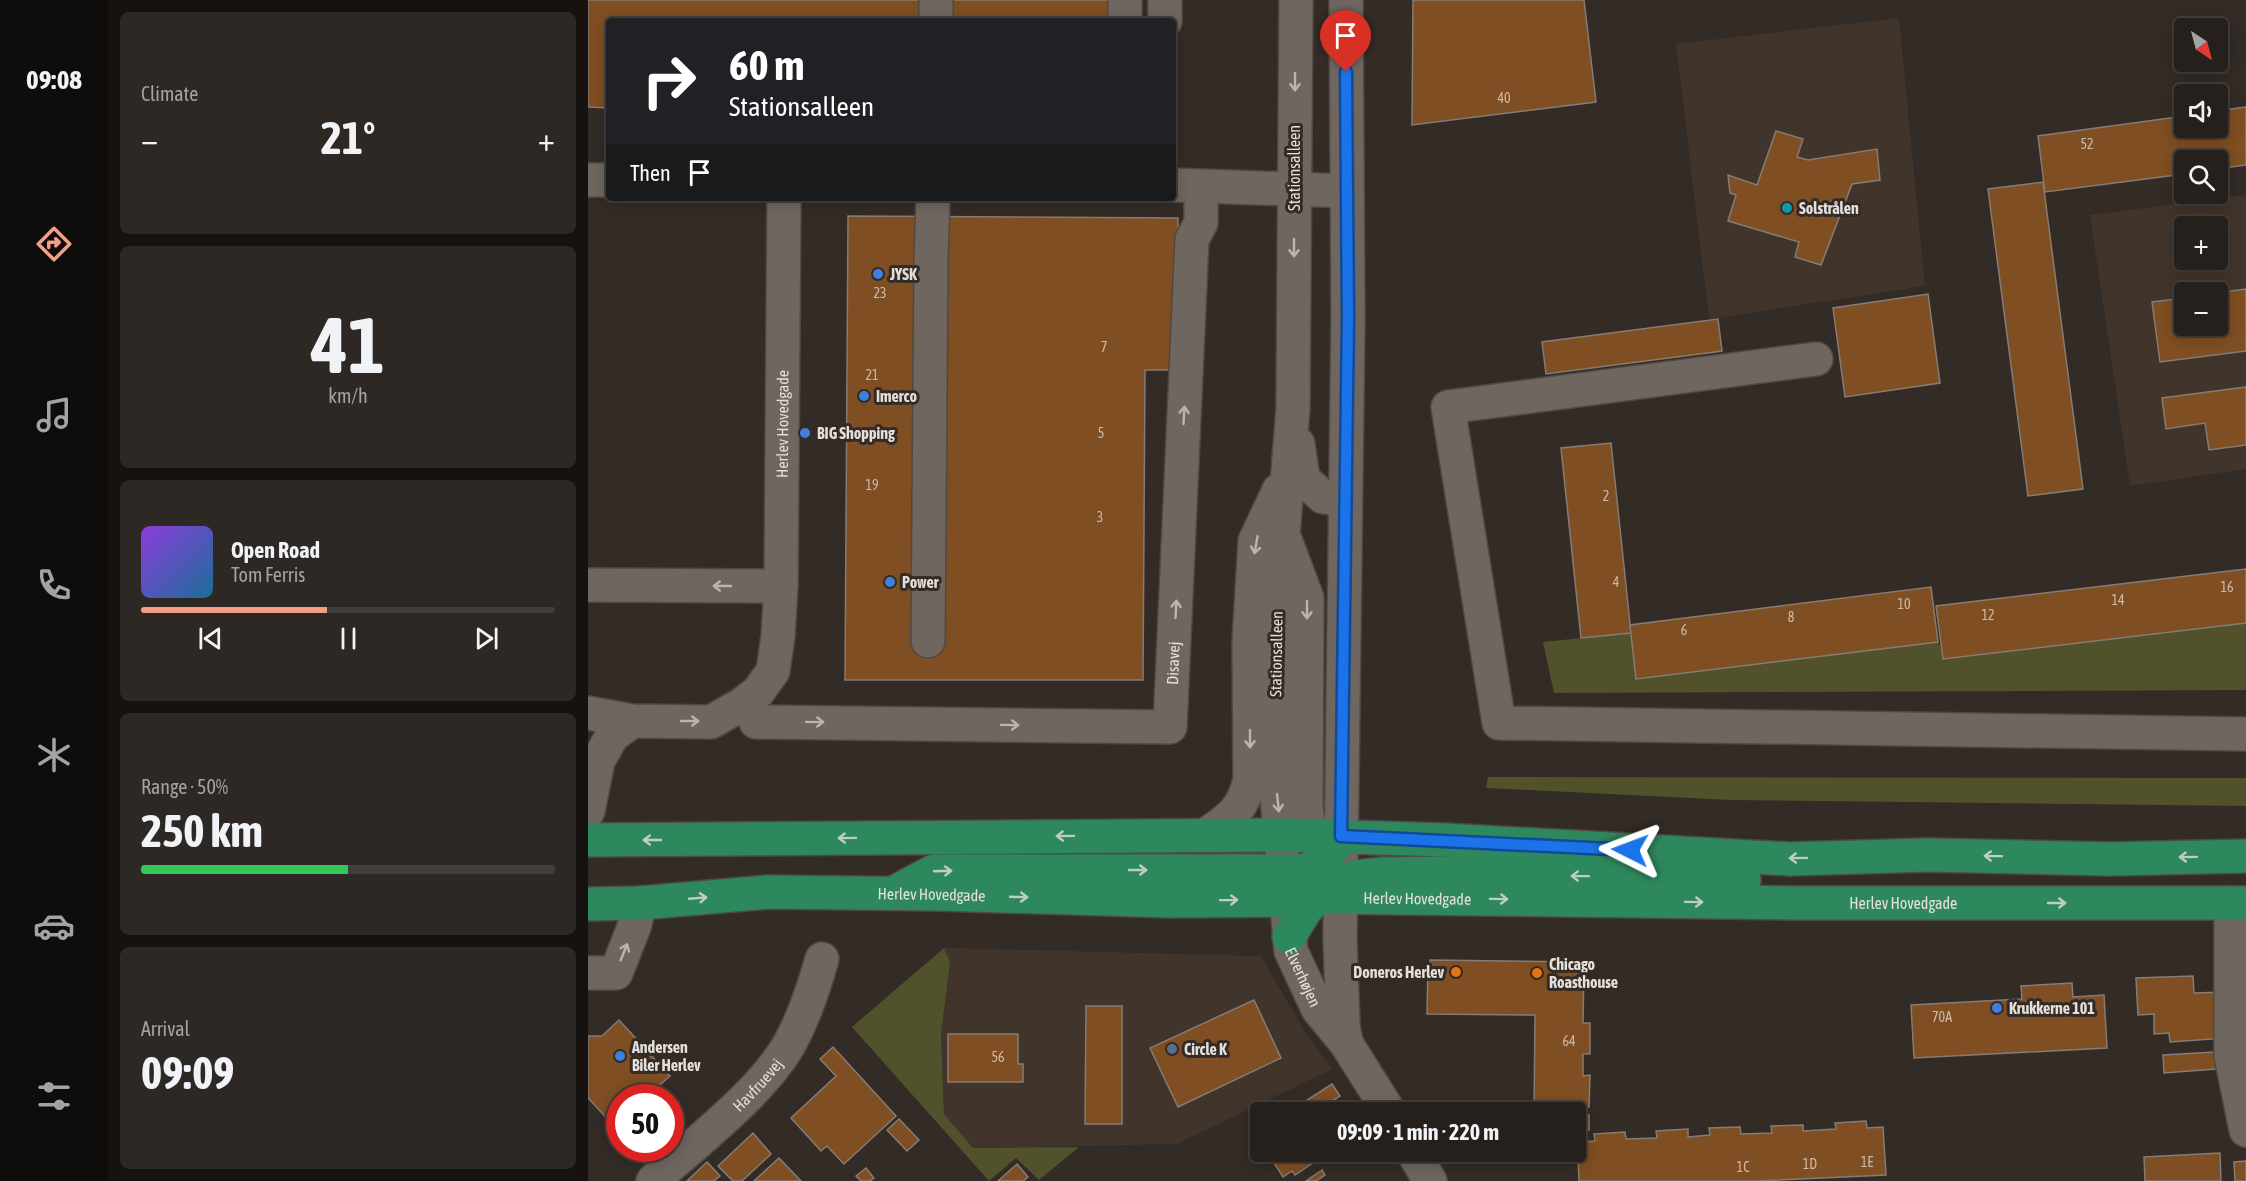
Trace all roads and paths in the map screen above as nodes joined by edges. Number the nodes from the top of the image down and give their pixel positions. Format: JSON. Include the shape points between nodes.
{"nodes":[{"id":1,"x":936,"y":0,"type":"edge"},
{"id":2,"x":1125,"y":0,"type":"edge"},
{"id":3,"x":1165,"y":0,"type":"edge"},
{"id":4,"x":1296,"y":0,"type":"edge"},
{"id":5,"x":1346,"y":0,"type":"edge"},
{"id":6,"x":936,"y":18,"type":"edge"},
{"id":7,"x":1125,"y":18,"type":"edge"},
{"id":8,"x":1165,"y":18,"type":"edge"},
{"id":9,"x":588,"y":180,"type":"edge"},
{"id":10,"x":606,"y":180,"type":"edge"},
{"id":11,"x":1180,"y":184,"type":"edge"},
{"id":12,"x":1294,"y":190,"type":"junction"},
{"id":13,"x":1347,"y":191,"type":"junction"},
{"id":14,"x":784,"y":201,"type":"edge"},
{"id":15,"x":933,"y":213,"type":"edge"},
{"id":16,"x":1816,"y":359,"type":"dead end"},
{"id":17,"x":1293,"y":408,"type":"junction"},
{"id":18,"x":1288,"y":472,"type":"junction"},
{"id":19,"x":1345,"y":500,"type":"junction"},
{"id":20,"x":588,"y":585,"type":"edge"},
{"id":21,"x":781,"y":586,"type":"junction"},
{"id":22,"x":928,"y":641,"type":"dead end"},
{"id":23,"x":588,"y":713,"type":"edge"},
{"id":24,"x":632,"y":721,"type":"junction"},
{"id":25,"x":756,"y":722,"type":"dead end"},
{"id":26,"x":2246,"y":734,"type":"edge"},
{"id":27,"x":588,"y":811,"type":"edge"},
{"id":28,"x":1207,"y":834,"type":"junction"},
{"id":29,"x":588,"y":840,"type":"edge"},
{"id":30,"x":1927,"y":855,"type":"junction"},
{"id":31,"x":2246,"y":856,"type":"edge"},
{"id":32,"x":1319,"y":870,"type":"junction"},
{"id":33,"x":640,"y":903,"type":"junction"},
{"id":34,"x":2238,"y":903,"type":"edge"},
{"id":35,"x":588,"y":904,"type":"edge"},
{"id":36,"x":822,"y":959,"type":"dead end"},
{"id":37,"x":588,"y":973,"type":"edge"},
{"id":38,"x":1344,"y":1034,"type":"junction"},
{"id":39,"x":2239,"y":1056,"type":"edge"},
{"id":40,"x":1383,"y":1102,"type":"edge"},
{"id":41,"x":2246,"y":1130,"type":"edge"},
{"id":42,"x":1419,"y":1162,"type":"edge"},
{"id":43,"x":653,"y":1181,"type":"edge"},
{"id":44,"x":1430,"y":1181,"type":"edge"}],
"edges":[{"from":1,"to":6,"type":"street"},
{"from":2,"to":7,"type":"street"},
{"from":3,"to":8,"type":"street"},
{"from":4,"to":12,"type":"street","name":"Stationsalleen","one_way":true},
{"from":5,"to":13,"type":"street"},
{"from":9,"to":10,"type":"street"},
{"from":11,"to":12,"type":"street","name":"Disavej"},
{"from":25,"to":11,"type":"street","name":"Disavej","one_way":true,"via":[[1170,727],[1192,239],[1201,224]]},
{"from":12,"to":13,"type":"street","name":"Disavej"},
{"from":12,"to":17,"type":"street","name":"Stationsalleen","one_way":true},
{"from":13,"to":19,"type":"street"},
{"from":14,"to":21,"type":"street","name":"Herlev Hovedgade"},
{"from":15,"to":22,"type":"street"},
{"from":16,"to":26,"type":"street","via":[[1448,407],[1499,723]]},
{"from":17,"to":18,"type":"street","name":"Stationsalleen"},
{"from":17,"to":19,"type":"street","name":"Stationsalleen","via":[[1303,479],[1323,497]]},
{"from":18,"to":28,"type":"street","one_way":true,"via":[[1255,541],[1250,779],[1236,812]]},
{"from":18,"to":32,"type":"street","name":"Stationsalleen","one_way":true,"via":[[1283,535],[1307,598],[1306,808]]},
{"from":19,"to":32,"type":"street"},
{"from":21,"to":20,"type":"street","one_way":true},
{"from":24,"to":21,"type":"street","name":"Herlev Hovedgade","one_way":true,"via":[[711,722],[758,692],[773,671]]},
{"from":23,"to":24,"type":"street","name":"Herlev Hovedgade"},
{"from":24,"to":27,"type":"street","via":[[612,736],[598,761]]},
{"from":28,"to":29,"type":"main road","name":"Herlev Hovedgade","one_way":true},
{"from":28,"to":32,"type":"main road","name":"Herlev Hovedgade"},
{"from":31,"to":30,"type":"main road","name":"Herlev Hovedgade","one_way":true,"via":[[2110,859]]},
{"from":30,"to":32,"type":"main road","name":"Herlev Hovedgade","one_way":true},
{"from":30,"to":32,"type":"main road","one_way":true,"via":[[1858,882]]},
{"from":33,"to":32,"type":"main road","name":"Herlev Hovedgade","one_way":true,"via":[[769,892],[1156,901]]},
{"from":32,"to":34,"type":"main road","name":"Herlev Hovedgade","one_way":true,"via":[[1378,898]]},
{"from":32,"to":38,"type":"street","via":[[1328,979]]},
{"from":32,"to":38,"type":"street","name":"Elverhøjen","via":[[1289,937],[1291,951],[1318,1009]]},
{"from":33,"to":35,"type":"main road","name":"Herlev Hovedgade"},
{"from":37,"to":33,"type":"street","one_way":true,"via":[[616,973]]},
{"from":34,"to":39,"type":"street"},
{"from":36,"to":43,"type":"street","name":"Havfruevej","via":[[792,1040],[773,1068]]},
{"from":38,"to":40,"type":"street","name":"Elverhøjen"},
{"from":39,"to":41,"type":"street"},
{"from":42,"to":44,"type":"street"}]}
